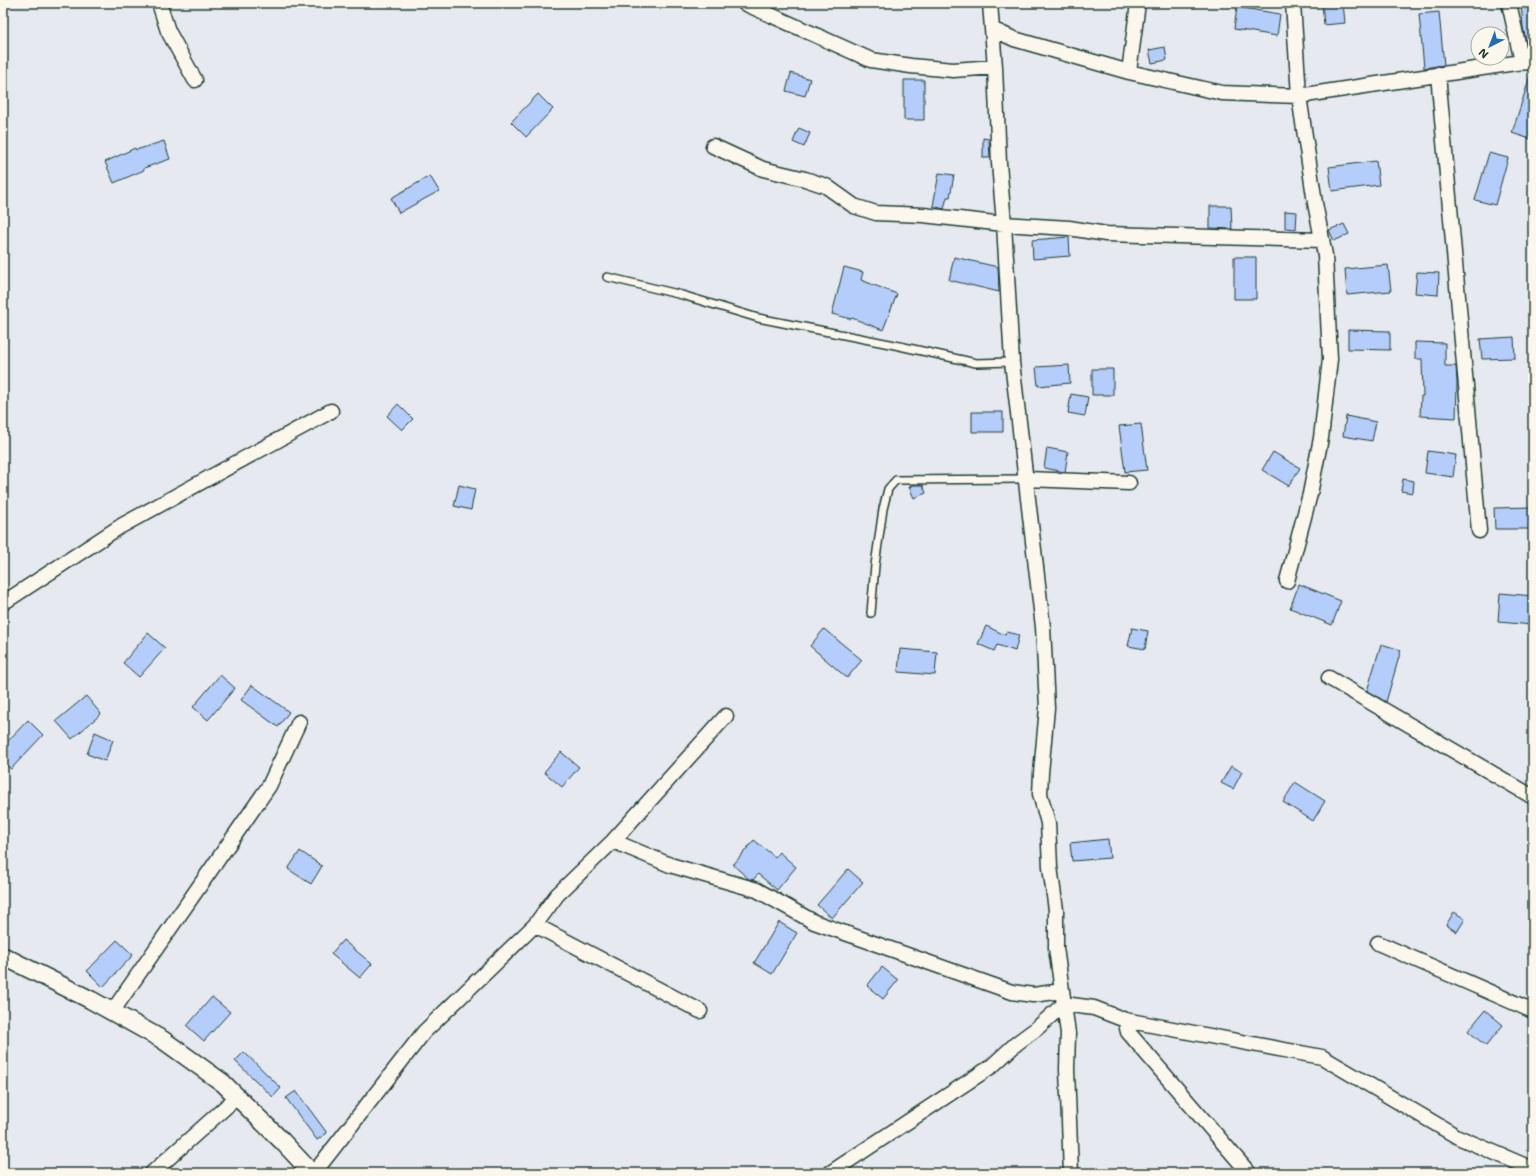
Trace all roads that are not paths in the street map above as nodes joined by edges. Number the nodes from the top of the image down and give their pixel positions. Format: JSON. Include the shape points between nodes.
{"nodes":[{"id":1,"x":159,"y":3,"type":"edge"},
{"id":2,"x":744,"y":3,"type":"edge"},
{"id":3,"x":990,"y":3,"type":"edge"},
{"id":4,"x":1138,"y":3,"type":"edge"},
{"id":5,"x":1293,"y":3,"type":"edge"},
{"id":6,"x":1510,"y":3,"type":"edge"},
{"id":7,"x":992,"y":29,"type":"junction"},
{"id":8,"x":1527,"y":62,"type":"edge"},
{"id":9,"x":995,"y":67,"type":"junction"},
{"id":10,"x":1129,"y":72,"type":"junction"},
{"id":11,"x":1438,"y":74,"type":"junction"},
{"id":12,"x":195,"y":80,"type":"dead end"},
{"id":13,"x":1299,"y":96,"type":"junction"},
{"id":14,"x":713,"y":146,"type":"dead end"},
{"id":15,"x":1004,"y":224,"type":"junction"},
{"id":16,"x":1322,"y":240,"type":"junction"},
{"id":17,"x":607,"y":277,"type":"dead end"},
{"id":18,"x":1012,"y":362,"type":"junction"},
{"id":19,"x":330,"y":411,"type":"dead end"},
{"id":20,"x":1027,"y":479,"type":"junction"},
{"id":21,"x":1129,"y":483,"type":"dead end"},
{"id":22,"x":1479,"y":531,"type":"dead end"},
{"id":23,"x":1287,"y":581,"type":"dead end"},
{"id":24,"x":3,"y":603,"type":"edge"},
{"id":25,"x":871,"y":613,"type":"dead end"},
{"id":26,"x":1329,"y":678,"type":"dead end"},
{"id":27,"x":726,"y":716,"type":"dead end"},
{"id":28,"x":299,"y":722,"type":"dead end"},
{"id":29,"x":1533,"y":797,"type":"edge"},
{"id":30,"x":613,"y":841,"type":"junction"},
{"id":31,"x":535,"y":925,"type":"junction"},
{"id":32,"x":1378,"y":943,"type":"dead end"},
{"id":33,"x":3,"y":956,"type":"edge"},
{"id":34,"x":1063,"y":998,"type":"junction"},
{"id":35,"x":700,"y":1011,"type":"dead end"},
{"id":36,"x":112,"y":1012,"type":"junction"},
{"id":37,"x":1533,"y":1012,"type":"edge"},
{"id":38,"x":1125,"y":1020,"type":"junction"},
{"id":39,"x":236,"y":1097,"type":"junction"},
{"id":40,"x":1533,"y":1169,"type":"edge"},
{"id":41,"x":152,"y":1173,"type":"edge"},
{"id":42,"x":313,"y":1173,"type":"edge"},
{"id":43,"x":830,"y":1173,"type":"edge"},
{"id":44,"x":1071,"y":1173,"type":"edge"},
{"id":45,"x":1249,"y":1173,"type":"edge"}],
"edges":[{"from":1,"to":12,"type":"street","via":[[168,31]]},
{"from":2,"to":9,"type":"street","via":[[871,60],[953,70]]},
{"from":3,"to":7,"type":"street"},
{"from":4,"to":10,"type":"street"},
{"from":5,"to":13,"type":"street"},
{"from":6,"to":8,"type":"street"},
{"from":7,"to":9,"type":"street"},
{"from":7,"to":10,"type":"street","via":[[1014,39]]},
{"from":8,"to":11,"type":"street"},
{"from":9,"to":15,"type":"street"},
{"from":10,"to":13,"type":"street","via":[[1222,93]]},
{"from":11,"to":13,"type":"street"},
{"from":11,"to":22,"type":"street"},
{"from":13,"to":16,"type":"street"},
{"from":14,"to":15,"type":"street","via":[[763,169],[805,178],[826,186],[854,206],[876,213]]},
{"from":15,"to":16,"type":"street","via":[[1069,228],[1106,234]]},
{"from":15,"to":18,"type":"street"},
{"from":16,"to":23,"type":"street","via":[[1330,360],[1321,438],[1310,494]]},
{"from":17,"to":18,"type":"lane","via":[[682,295],[758,318],[895,344],[976,364]]},
{"from":18,"to":20,"type":"street"},
{"from":19,"to":24,"type":"street","via":[[121,526]]},
{"from":20,"to":21,"type":"street"},
{"from":20,"to":25,"type":"lane","via":[[896,480],[888,489],[883,509]]},
{"from":20,"to":34,"type":"street","via":[[1043,627],[1046,701],[1040,794],[1048,823],[1056,910],[1056,948]]},
{"from":26,"to":29,"type":"street"},
{"from":27,"to":30,"type":"street"},
{"from":28,"to":36,"type":"street","via":[[269,786]]},
{"from":30,"to":31,"type":"street","via":[[557,895]]},
{"from":30,"to":34,"type":"street","via":[[670,865],[757,890],[814,922],[1012,992]]},
{"from":31,"to":35,"type":"street"},
{"from":31,"to":42,"type":"street","via":[[424,1032]]},
{"from":32,"to":37,"type":"street"},
{"from":33,"to":36,"type":"street"},
{"from":34,"to":38,"type":"street"},
{"from":34,"to":43,"type":"street","via":[[1036,1029],[992,1066]]},
{"from":34,"to":44,"type":"street","via":[[1068,1033]]},
{"from":36,"to":39,"type":"street","via":[[163,1040],[222,1083]]},
{"from":38,"to":40,"type":"street","via":[[1322,1058],[1458,1137]]},
{"from":38,"to":45,"type":"street","via":[[1128,1032]]},
{"from":39,"to":41,"type":"street"},
{"from":39,"to":42,"type":"street"}]}
